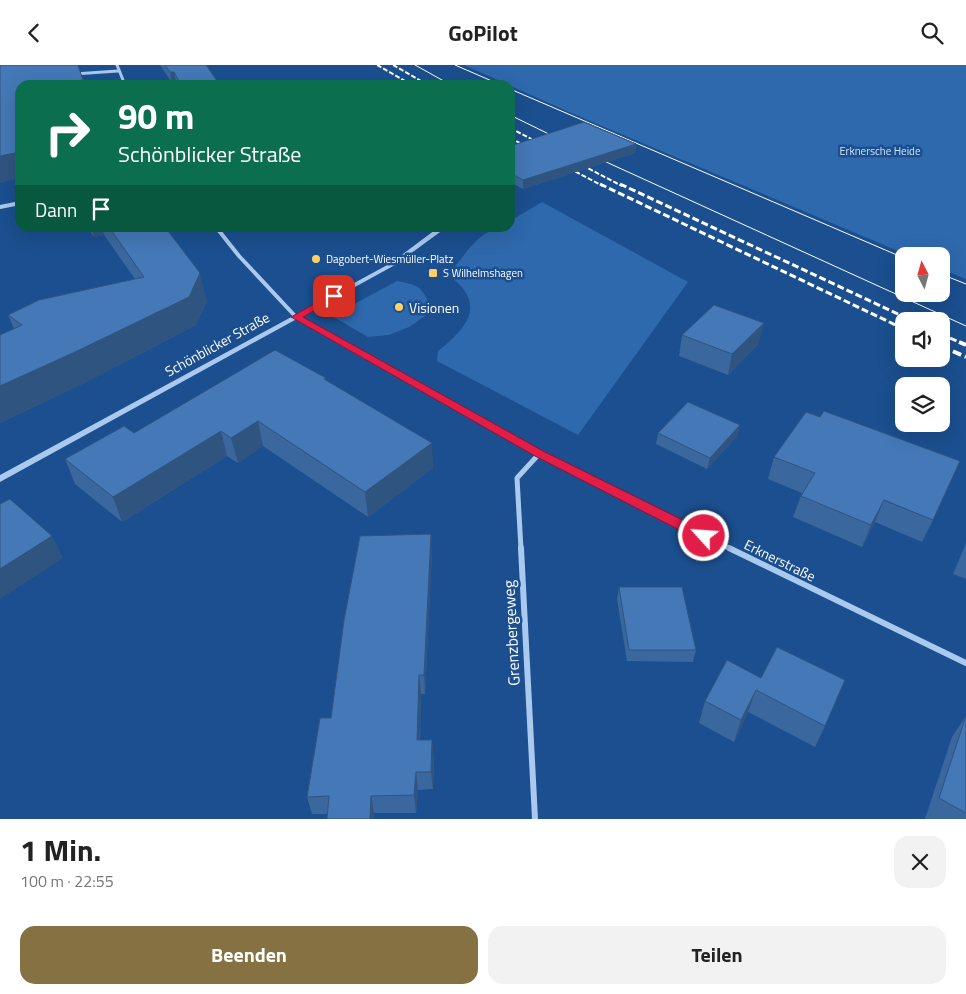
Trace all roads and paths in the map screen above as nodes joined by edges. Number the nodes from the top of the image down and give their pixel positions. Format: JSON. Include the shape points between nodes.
{"nodes":[{"id":1,"x":117,"y":65,"type":"edge"},
{"id":2,"x":118,"y":71,"type":"junction"},
{"id":3,"x":66,"y":75,"type":"edge"},
{"id":4,"x":122,"y":80,"type":"edge"},
{"id":5,"x":15,"y":204,"type":"edge"},
{"id":6,"x":0,"y":207,"type":"edge"},
{"id":7,"x":220,"y":232,"type":"edge"},
{"id":8,"x":437,"y":232,"type":"edge"},
{"id":9,"x":296,"y":317,"type":"junction"},
{"id":10,"x":539,"y":454,"type":"junction"},
{"id":11,"x":0,"y":479,"type":"edge"},
{"id":12,"x":966,"y":663,"type":"edge"},
{"id":13,"x":535,"y":819,"type":"edge"}],
"edges":[{"from":1,"to":2,"type":"street"},
{"from":2,"to":3,"type":"street"},
{"from":2,"to":4,"type":"street"},
{"from":5,"to":6,"type":"street"},
{"from":7,"to":9,"type":"street","name":"Erknerstraße"},
{"from":8,"to":9,"type":"street","name":"Schönblicker Straße","via":[[393,264]]},
{"from":9,"to":10,"type":"street","name":"Erknerstraße"},
{"from":9,"to":11,"type":"street","name":"Schönblicker Straße"},
{"from":10,"to":12,"type":"street","name":"Erknerstraße"},
{"from":10,"to":13,"type":"street","name":"Grenzbergeweg","via":[[517,478]]}]}
